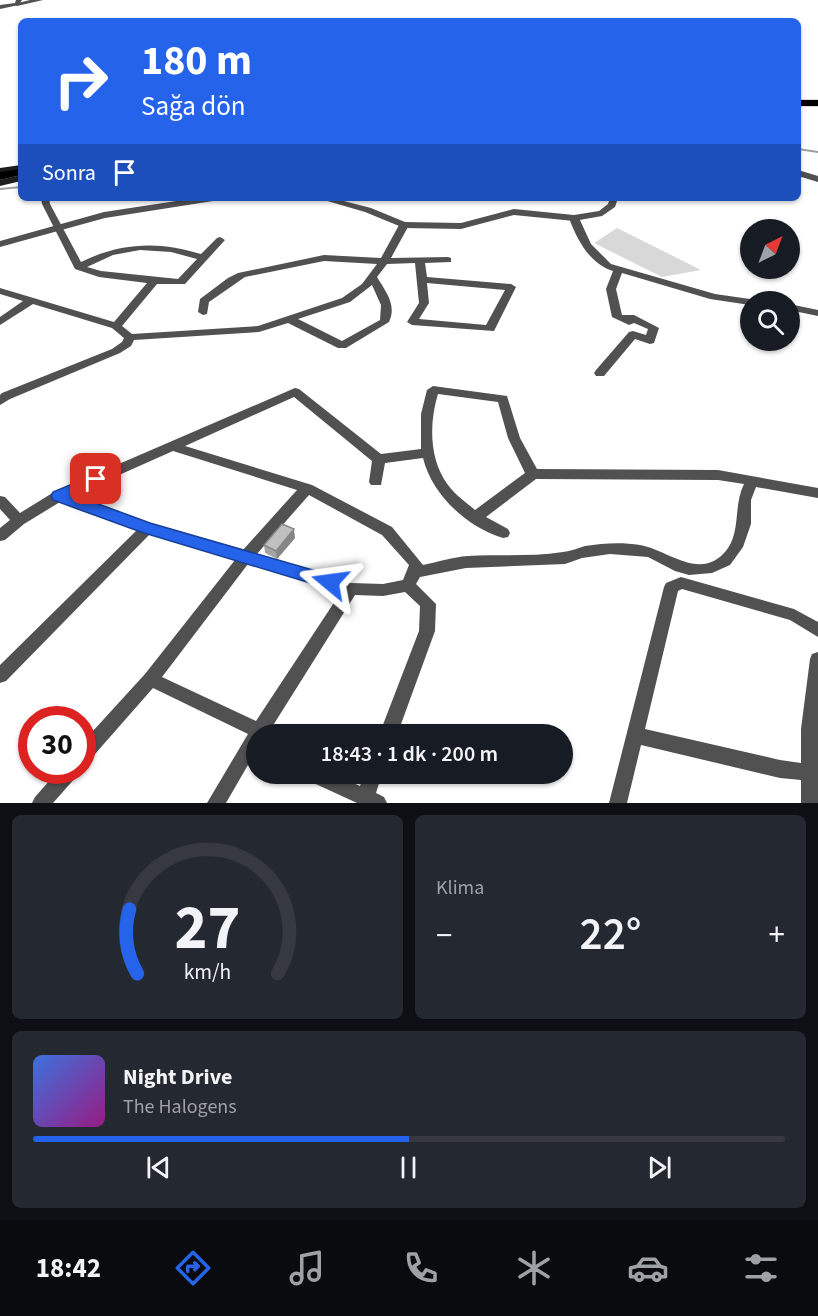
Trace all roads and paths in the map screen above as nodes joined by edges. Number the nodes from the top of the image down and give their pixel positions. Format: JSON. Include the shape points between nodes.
{"nodes":[{"id":1,"x":40,"y":0,"type":"edge"},
{"id":2,"x":18,"y":2,"type":"edge"},
{"id":3,"x":0,"y":7,"type":"edge"},
{"id":4,"x":801,"y":105,"type":"edge"},
{"id":5,"x":818,"y":106,"type":"edge"},
{"id":6,"x":18,"y":170,"type":"edge"},
{"id":7,"x":0,"y":173,"type":"edge"},
{"id":8,"x":801,"y":174,"type":"edge"},
{"id":9,"x":18,"y":179,"type":"edge"},
{"id":10,"x":818,"y":179,"type":"edge"},
{"id":11,"x":0,"y":182,"type":"edge"},
{"id":12,"x":46,"y":201,"type":"edge"},
{"id":13,"x":194,"y":201,"type":"edge"},
{"id":14,"x":333,"y":201,"type":"edge"},
{"id":15,"x":613,"y":201,"type":"edge"},
{"id":16,"x":574,"y":218,"type":"junction"},
{"id":17,"x":404,"y":225,"type":"junction"},
{"id":18,"x":59,"y":228,"type":"junction"},
{"id":19,"x":220,"y":240,"type":"dead end"},
{"id":20,"x":0,"y":244,"type":"edge"},
{"id":21,"x":203,"y":258,"type":"junction"},
{"id":22,"x":385,"y":260,"type":"junction"},
{"id":23,"x":420,"y":260,"type":"junction"},
{"id":24,"x":448,"y":260,"type":"dead end"},
{"id":25,"x":79,"y":267,"type":"junction"},
{"id":26,"x":619,"y":269,"type":"junction"},
{"id":27,"x":372,"y":277,"type":"junction"},
{"id":28,"x":423,"y":280,"type":"junction"},
{"id":29,"x":154,"y":281,"type":"junction"},
{"id":30,"x":0,"y":291,"type":"edge"},
{"id":31,"x":31,"y":301,"type":"junction"},
{"id":32,"x":740,"y":301,"type":"edge"},
{"id":33,"x":800,"y":309,"type":"edge"},
{"id":34,"x":204,"y":312,"type":"dead end"},
{"id":35,"x":818,"y":313,"type":"edge"},
{"id":36,"x":289,"y":319,"type":"junction"},
{"id":37,"x":0,"y":322,"type":"edge"},
{"id":38,"x":116,"y":326,"type":"junction"},
{"id":39,"x":130,"y":337,"type":"junction"},
{"id":40,"x":600,"y":373,"type":"dead end"},
{"id":41,"x":2,"y":398,"type":"edge"},
{"id":42,"x":171,"y":446,"type":"junction"},
{"id":43,"x":427,"y":453,"type":"junction"},
{"id":44,"x":379,"y":459,"type":"junction"},
{"id":45,"x":533,"y":474,"type":"junction"},
{"id":46,"x":752,"y":480,"type":"junction"},
{"id":47,"x":376,"y":482,"type":"dead end"},
{"id":48,"x":308,"y":488,"type":"junction"},
{"id":49,"x":818,"y":493,"type":"edge"},
{"id":50,"x":59,"y":496,"type":"junction"},
{"id":51,"x":0,"y":501,"type":"edge"},
{"id":52,"x":475,"y":518,"type":"junction"},
{"id":53,"x":19,"y":520,"type":"junction"},
{"id":54,"x":147,"y":528,"type":"junction"},
{"id":55,"x":503,"y":533,"type":"dead end"},
{"id":56,"x":0,"y":536,"type":"edge"},
{"id":57,"x":245,"y":557,"type":"junction"},
{"id":58,"x":412,"y":579,"type":"junction"},
{"id":59,"x":351,"y":589,"type":"junction"},
{"id":60,"x":818,"y":630,"type":"edge"},
{"id":61,"x":818,"y":659,"type":"edge"},
{"id":62,"x":0,"y":676,"type":"edge"},
{"id":63,"x":151,"y":679,"type":"junction"},
{"id":64,"x":266,"y":724,"type":"edge"},
{"id":65,"x":392,"y":724,"type":"edge"},
{"id":66,"x":246,"y":734,"type":"edge"},
{"id":67,"x":634,"y":735,"type":"junction"},
{"id":68,"x":96,"y":740,"type":"edge"},
{"id":69,"x":246,"y":756,"type":"edge"},
{"id":70,"x":810,"y":773,"type":"junction"},
{"id":71,"x":58,"y":784,"type":"edge"},
{"id":72,"x":336,"y":784,"type":"edge"},
{"id":73,"x":373,"y":784,"type":"edge"},
{"id":74,"x":372,"y":800,"type":"edge"},
{"id":75,"x":41,"y":803,"type":"edge"},
{"id":76,"x":216,"y":803,"type":"edge"},
{"id":77,"x":618,"y":803,"type":"edge"},
{"id":78,"x":810,"y":803,"type":"edge"}],
"edges":[{"from":1,"to":2,"type":"street"},
{"from":2,"to":3,"type":"street"},
{"from":4,"to":5,"type":"highway"},
{"from":6,"to":7,"type":"highway"},
{"from":8,"to":10,"type":"street"},
{"from":9,"to":11,"type":"highway"},
{"from":12,"to":18,"type":"street"},
{"from":13,"to":18,"type":"street","via":[[104,215]]},
{"from":14,"to":17,"type":"street"},
{"from":15,"to":16,"type":"street","via":[[602,213]]},
{"from":16,"to":17,"type":"street","via":[[514,212],[461,226]]},
{"from":16,"to":26,"type":"street","via":[[593,256]]},
{"from":17,"to":22,"type":"street"},
{"from":18,"to":20,"type":"street"},
{"from":18,"to":25,"type":"street"},
{"from":19,"to":21,"type":"street"},
{"from":21,"to":25,"type":"street","via":[[169,247],[136,247],[106,253]]},
{"from":21,"to":29,"type":"street","via":[[181,282]]},
{"from":22,"to":23,"type":"street"},
{"from":22,"to":27,"type":"street"},
{"from":22,"to":34,"type":"street","via":[[310,259],[242,275],[204,301]]},
{"from":23,"to":24,"type":"street"},
{"from":23,"to":28,"type":"street"},
{"from":25,"to":29,"type":"street","via":[[99,274]]},
{"from":26,"to":32,"type":"street","via":[[714,297]]},
{"from":26,"to":40,"type":"street","via":[[611,289],[617,317],[629,322],[630,317],[654,328],[650,341],[633,334]]},
{"from":27,"to":36,"type":"street","via":[[346,300]]},
{"from":27,"to":36,"type":"street","via":[[389,315],[384,322],[342,346]]},
{"from":28,"to":28,"type":"street","via":[[424,303],[412,322],[490,329],[511,287]]},
{"from":29,"to":38,"type":"street"},
{"from":30,"to":31,"type":"street"},
{"from":31,"to":37,"type":"street"},
{"from":31,"to":38,"type":"street"},
{"from":33,"to":35,"type":"street"},
{"from":36,"to":39,"type":"street","via":[[258,329]]},
{"from":38,"to":39,"type":"street"},
{"from":39,"to":41,"type":"street","via":[[116,351]]},
{"from":42,"to":44,"type":"street","via":[[295,392]]},
{"from":42,"to":48,"type":"street"},
{"from":42,"to":50,"type":"street"},
{"from":43,"to":44,"type":"street"},
{"from":43,"to":45,"type":"street","via":[[426,409],[433,390],[503,399],[510,430]]},
{"from":43,"to":52,"type":"street","via":[[441,486]]},
{"from":44,"to":47,"type":"street"},
{"from":45,"to":46,"type":"street","via":[[718,475]]},
{"from":45,"to":52,"type":"street"},
{"from":46,"to":49,"type":"street"},
{"from":46,"to":58,"type":"street","via":[[745,495],[744,525],[735,546],[728,559],[707,568],[682,570],[654,553],[603,549],[565,558],[466,562]]},
{"from":48,"to":57,"type":"street"},
{"from":48,"to":58,"type":"street","via":[[387,531],[416,564]]},
{"from":50,"to":53,"type":"street"},
{"from":50,"to":54,"type":"street"},
{"from":51,"to":53,"type":"street"},
{"from":52,"to":55,"type":"street"},
{"from":53,"to":56,"type":"street"},
{"from":54,"to":57,"type":"street"},
{"from":54,"to":62,"type":"street"},
{"from":57,"to":59,"type":"street"},
{"from":57,"to":63,"type":"street"},
{"from":58,"to":59,"type":"street","via":[[382,590]]},
{"from":58,"to":65,"type":"street","via":[[428,604],[427,631]]},
{"from":59,"to":64,"type":"street"},
{"from":60,"to":67,"type":"street","via":[[794,615],[674,584],[670,587]]},
{"from":61,"to":70,"type":"street","via":[[810,729]]},
{"from":63,"to":66,"type":"street"},
{"from":63,"to":68,"type":"street"},
{"from":67,"to":70,"type":"street"},
{"from":67,"to":77,"type":"street"},
{"from":69,"to":76,"type":"street"},
{"from":70,"to":78,"type":"street"},
{"from":71,"to":75,"type":"street"},
{"from":72,"to":74,"type":"street"},
{"from":73,"to":74,"type":"street"}]}
